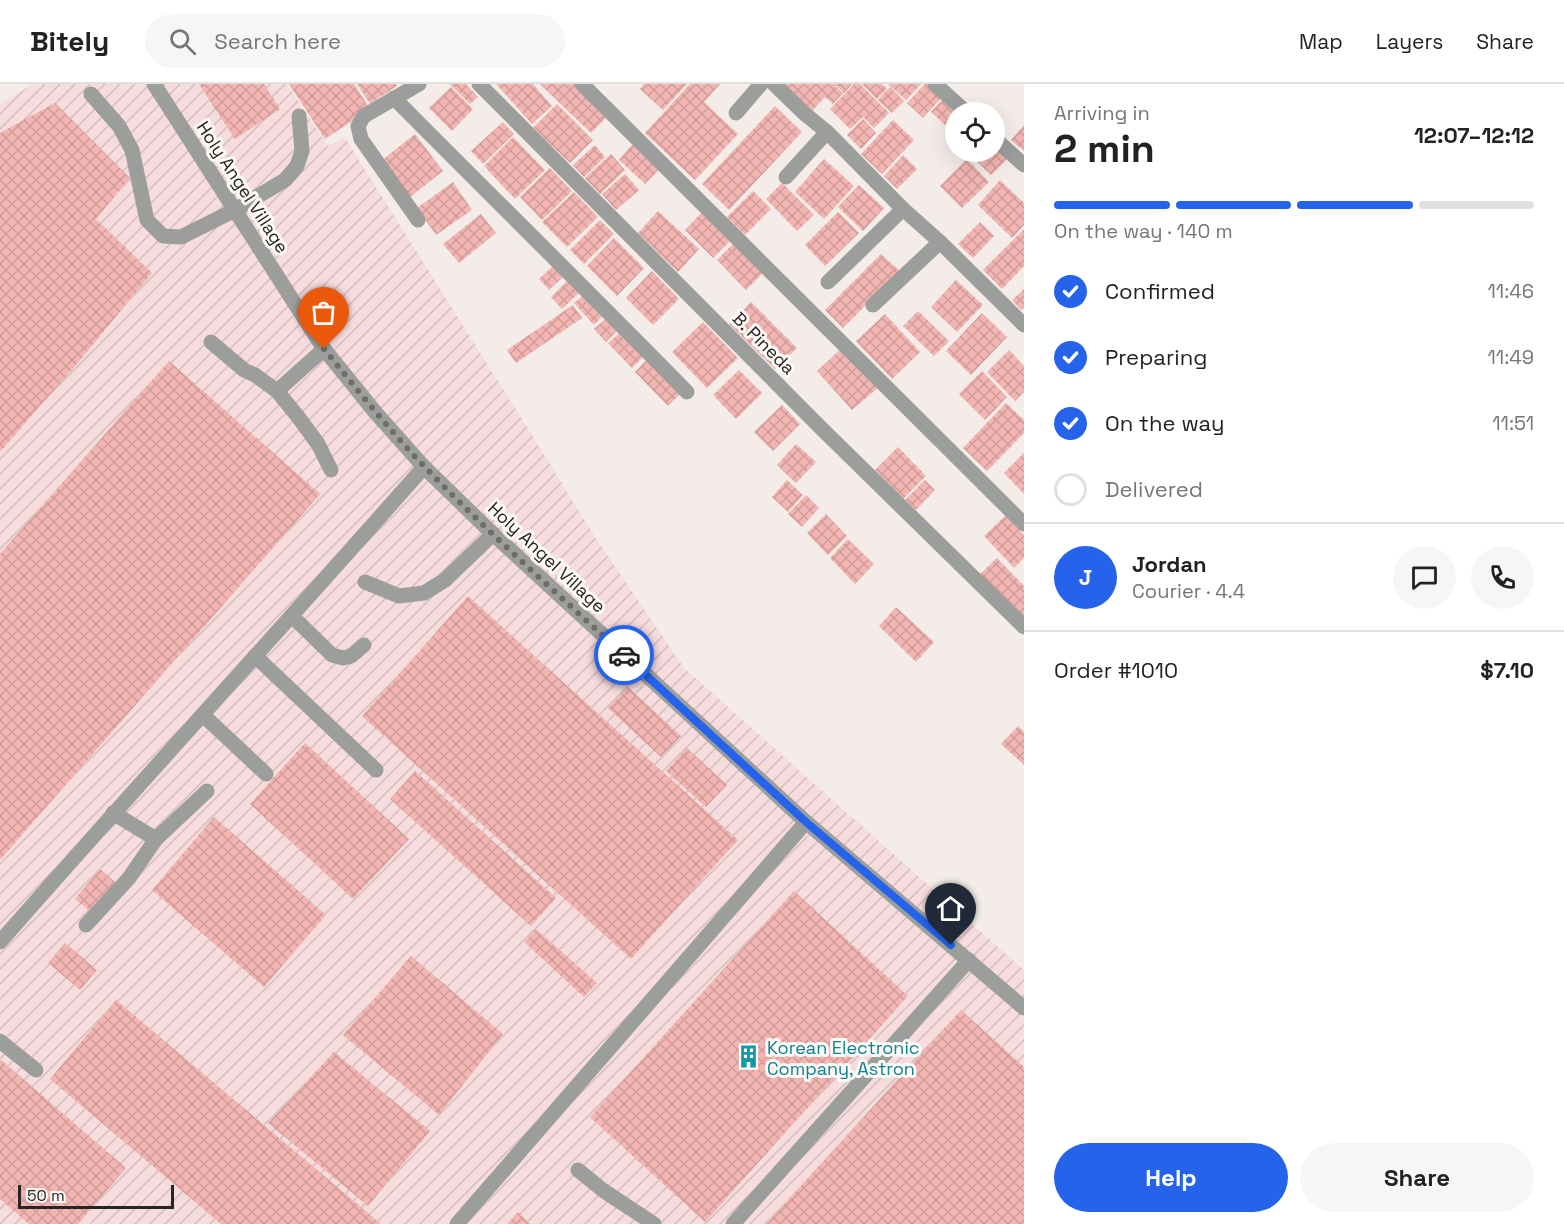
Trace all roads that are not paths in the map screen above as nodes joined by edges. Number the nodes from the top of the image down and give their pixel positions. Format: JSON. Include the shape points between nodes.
{"nodes":[{"id":1,"x":154,"y":84,"type":"edge"},
{"id":2,"x":419,"y":84,"type":"edge"},
{"id":3,"x":479,"y":84,"type":"edge"},
{"id":4,"x":582,"y":84,"type":"edge"},
{"id":5,"x":761,"y":84,"type":"edge"},
{"id":6,"x":774,"y":84,"type":"edge"},
{"id":7,"x":935,"y":84,"type":"edge"},
{"id":8,"x":92,"y":94,"type":"dead end"},
{"id":9,"x":394,"y":98,"type":"junction"},
{"id":10,"x":955,"y":102,"type":"edge"},
{"id":11,"x":736,"y":113,"type":"dead end"},
{"id":12,"x":299,"y":116,"type":"dead end"},
{"id":13,"x":827,"y":132,"type":"junction"},
{"id":14,"x":1005,"y":148,"type":"edge"},
{"id":15,"x":1024,"y":165,"type":"edge"},
{"id":16,"x":786,"y":177,"type":"dead end"},
{"id":17,"x":903,"y":209,"type":"junction"},
{"id":18,"x":235,"y":210,"type":"junction"},
{"id":19,"x":418,"y":220,"type":"dead end"},
{"id":20,"x":940,"y":242,"type":"junction"},
{"id":21,"x":828,"y":282,"type":"dead end"},
{"id":22,"x":873,"y":305,"type":"dead end"},
{"id":23,"x":1024,"y":325,"type":"edge"},
{"id":24,"x":211,"y":342,"type":"dead end"},
{"id":25,"x":324,"y":349,"type":"junction"},
{"id":26,"x":277,"y":391,"type":"junction"},
{"id":27,"x":687,"y":392,"type":"dead end"},
{"id":28,"x":424,"y":466,"type":"junction"},
{"id":29,"x":332,"y":470,"type":"dead end"},
{"id":30,"x":1024,"y":524,"type":"edge"},
{"id":31,"x":493,"y":534,"type":"junction"},
{"id":32,"x":365,"y":582,"type":"dead end"},
{"id":33,"x":292,"y":616,"type":"junction"},
{"id":34,"x":1024,"y":627,"type":"edge"},
{"id":35,"x":364,"y":645,"type":"dead end"},
{"id":36,"x":255,"y":656,"type":"junction"},
{"id":37,"x":203,"y":715,"type":"junction"},
{"id":38,"x":376,"y":770,"type":"dead end"},
{"id":39,"x":266,"y":774,"type":"dead end"},
{"id":40,"x":207,"y":791,"type":"dead end"},
{"id":41,"x":113,"y":813,"type":"junction"},
{"id":42,"x":806,"y":822,"type":"junction"},
{"id":43,"x":156,"y":839,"type":"junction"},
{"id":44,"x":86,"y":925,"type":"dead end"},
{"id":45,"x":0,"y":942,"type":"edge"},
{"id":46,"x":969,"y":960,"type":"junction"},
{"id":47,"x":1024,"y":1008,"type":"edge"},
{"id":48,"x":0,"y":1041,"type":"edge"},
{"id":49,"x":36,"y":1070,"type":"dead end"},
{"id":50,"x":578,"y":1170,"type":"dead end"},
{"id":51,"x":457,"y":1224,"type":"edge"},
{"id":52,"x":654,"y":1224,"type":"edge"},
{"id":53,"x":734,"y":1224,"type":"edge"}],
"edges":[{"from":1,"to":18,"type":"street","name":"Holy Angel Village"},
{"from":2,"to":9,"type":"street"},
{"from":3,"to":34,"type":"street","name":"B. Pineda","via":[[820,428]]},
{"from":4,"to":30,"type":"street"},
{"from":5,"to":11,"type":"street"},
{"from":6,"to":13,"type":"street"},
{"from":7,"to":10,"type":"street"},
{"from":8,"to":18,"type":"street","via":[[119,126],[132,150],[147,220],[163,236],[181,237]]},
{"from":9,"to":19,"type":"street","via":[[364,116],[358,126],[361,139]]},
{"from":9,"to":27,"type":"street"},
{"from":12,"to":18,"type":"street","via":[[302,152],[297,166],[285,180]]},
{"from":13,"to":16,"type":"street"},
{"from":13,"to":17,"type":"street"},
{"from":14,"to":15,"type":"street"},
{"from":17,"to":20,"type":"street"},
{"from":17,"to":21,"type":"street"},
{"from":18,"to":25,"type":"street","name":"Holy Angel Village"},
{"from":20,"to":22,"type":"street"},
{"from":20,"to":23,"type":"street"},
{"from":24,"to":26,"type":"street"},
{"from":25,"to":26,"type":"street"},
{"from":25,"to":28,"type":"street","name":"Holy Angel Village"},
{"from":26,"to":29,"type":"street","via":[[318,444]]},
{"from":28,"to":31,"type":"street","name":"Holy Angel Village"},
{"from":28,"to":33,"type":"street"},
{"from":31,"to":32,"type":"street","via":[[445,580],[424,593],[399,596]]},
{"from":31,"to":42,"type":"street","name":"Holy Angel Village"},
{"from":33,"to":35,"type":"street","via":[[333,655],[351,656]]},
{"from":33,"to":36,"type":"street"},
{"from":36,"to":37,"type":"street"},
{"from":36,"to":38,"type":"street"},
{"from":37,"to":39,"type":"street"},
{"from":37,"to":41,"type":"street"},
{"from":40,"to":43,"type":"street"},
{"from":41,"to":43,"type":"street"},
{"from":41,"to":45,"type":"street"},
{"from":42,"to":46,"type":"street","name":"Holy Angel Village"},
{"from":42,"to":51,"type":"street"},
{"from":43,"to":44,"type":"street","via":[[129,878]]},
{"from":46,"to":47,"type":"street","name":"Holy Angel Village"},
{"from":46,"to":53,"type":"street"},
{"from":48,"to":49,"type":"street"},
{"from":50,"to":52,"type":"street"}]}
